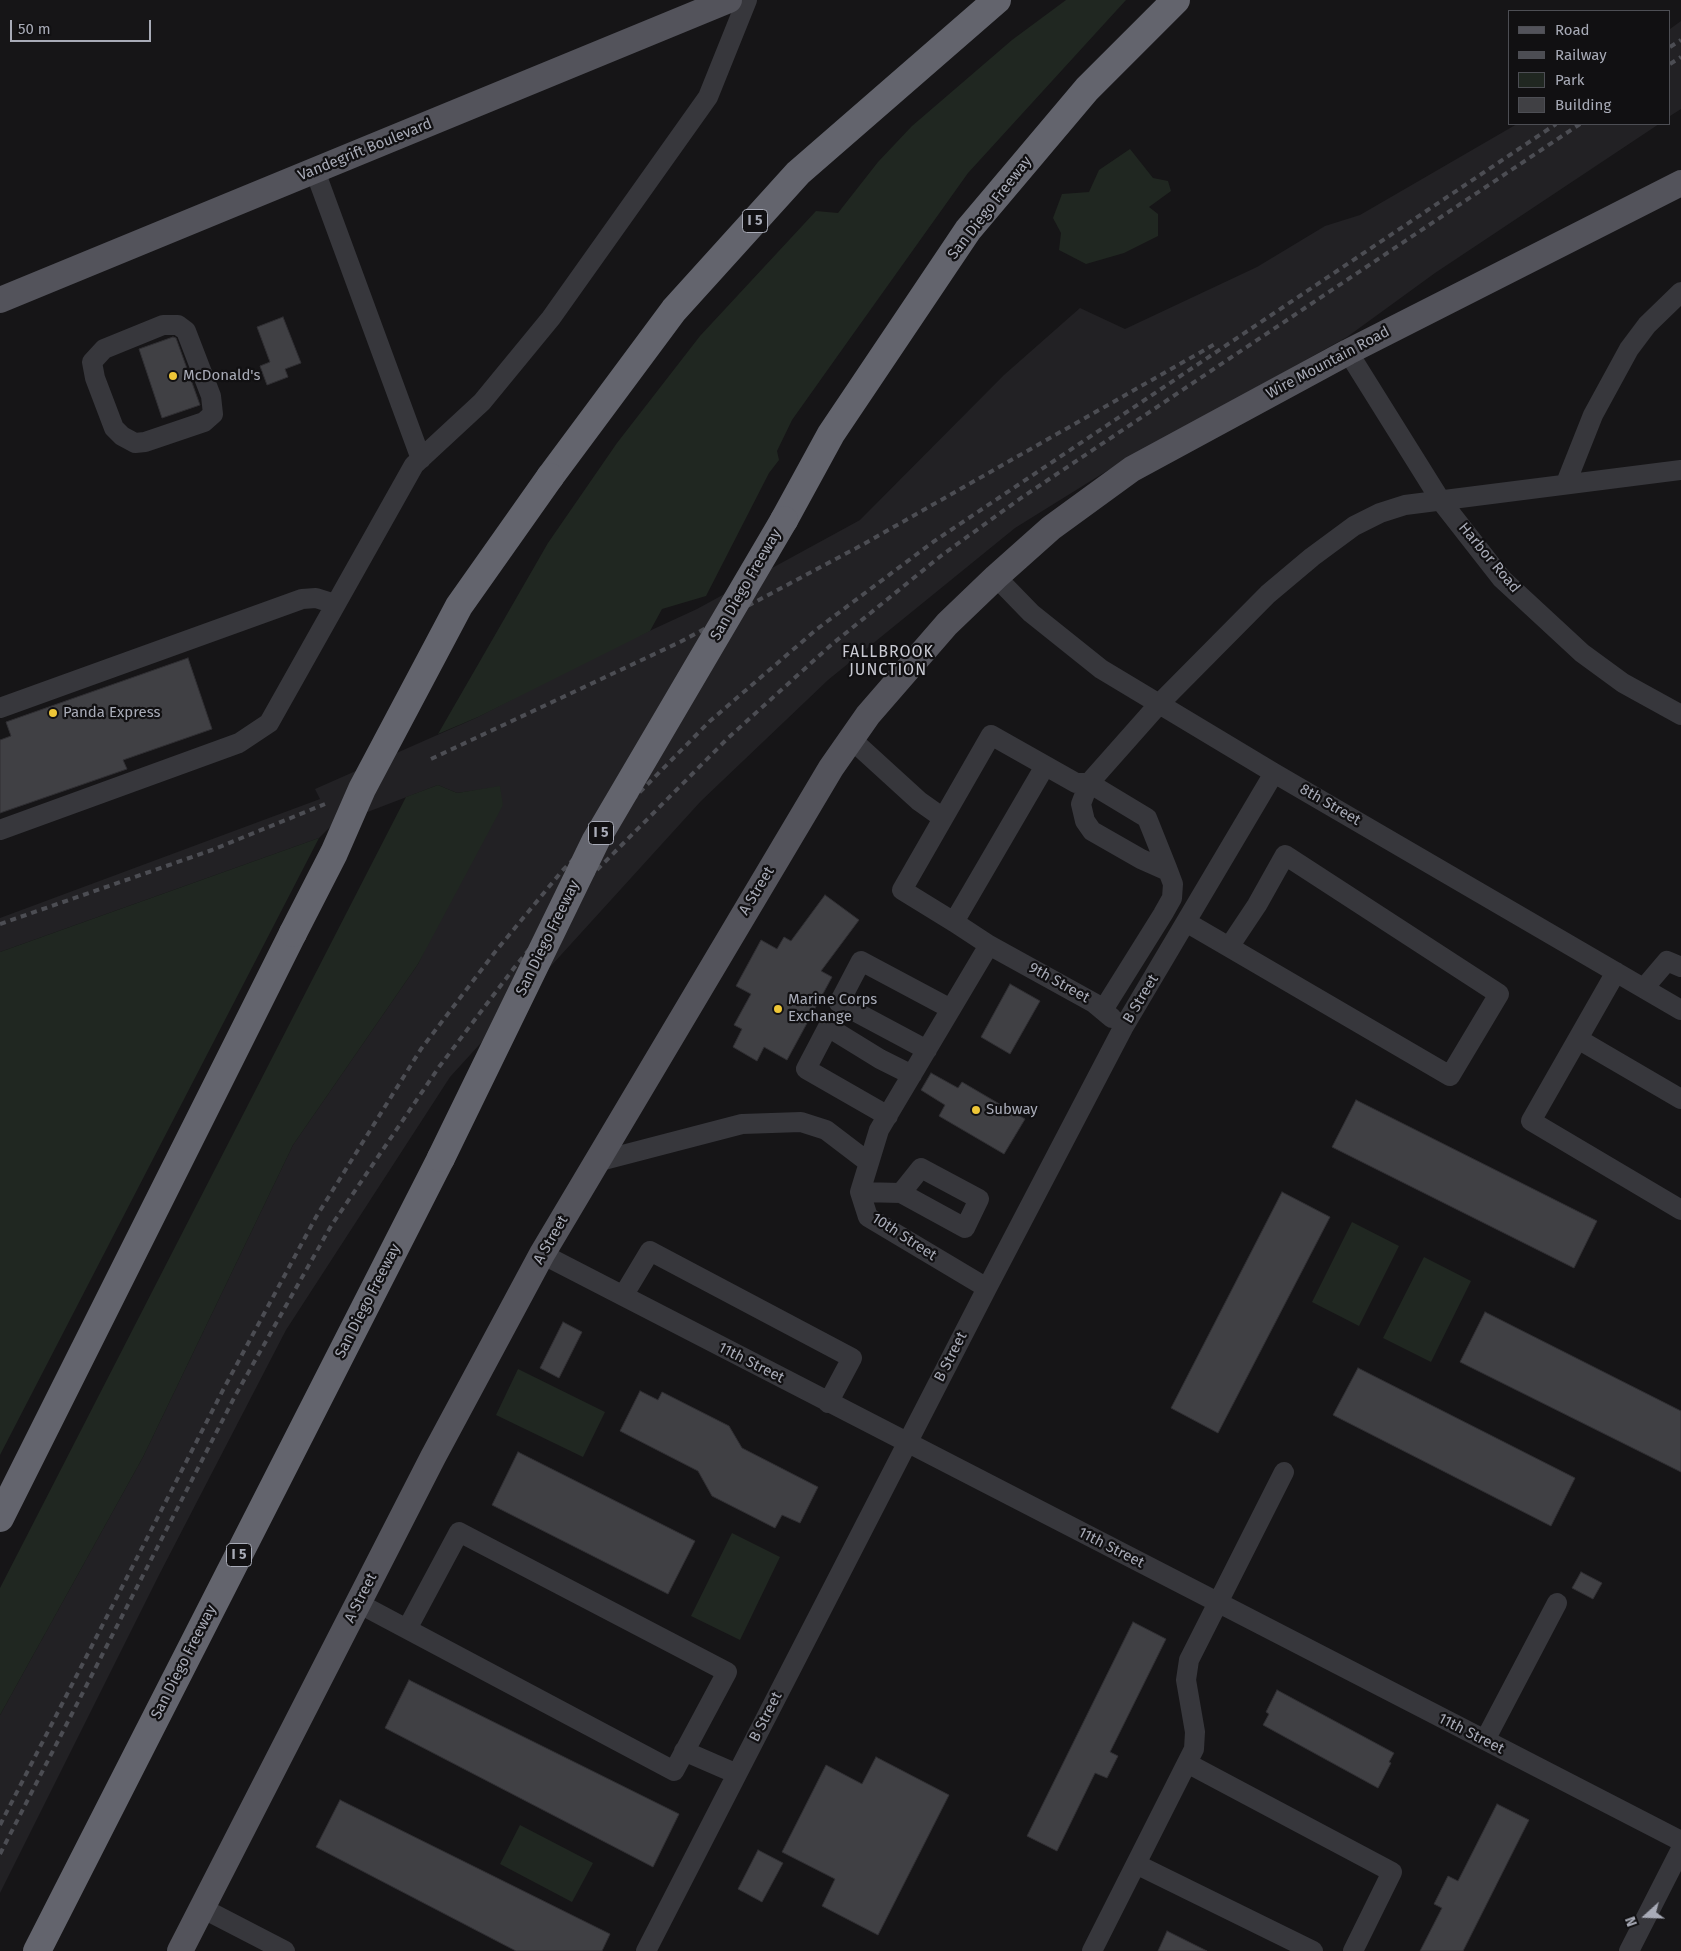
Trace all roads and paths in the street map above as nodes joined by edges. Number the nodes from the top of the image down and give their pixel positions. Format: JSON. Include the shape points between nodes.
{"nodes":[{"id":1,"x":729,"y":0,"type":"edge"},
{"id":2,"x":747,"y":0,"type":"edge"},
{"id":3,"x":997,"y":0,"type":"edge"},
{"id":4,"x":1176,"y":0,"type":"edge"},
{"id":5,"x":315,"y":171,"type":"junction"},
{"id":6,"x":1681,"y":183,"type":"edge"},
{"id":7,"x":1681,"y":292,"type":"edge"},
{"id":8,"x":0,"y":300,"type":"edge"},
{"id":9,"x":1348,"y":352,"type":"junction"},
{"id":10,"x":122,"y":436,"type":"joint"},
{"id":11,"x":422,"y":459,"type":"junction"},
{"id":12,"x":1681,"y":470,"type":"edge"},
{"id":13,"x":1566,"y":483,"type":"junction"},
{"id":14,"x":1441,"y":500,"type":"junction"},
{"id":15,"x":996,"y":577,"type":"junction"},
{"id":16,"x":335,"y":604,"type":"junction"},
{"id":17,"x":1158,"y":704,"type":"junction"},
{"id":18,"x":0,"y":708,"type":"edge"},
{"id":19,"x":1681,"y":716,"type":"edge"},
{"id":20,"x":851,"y":739,"type":"junction"},
{"id":21,"x":1045,"y":766,"type":"junction"},
{"id":22,"x":1274,"y":773,"type":"junction"},
{"id":23,"x":1089,"y":783,"type":"junction"},
{"id":24,"x":943,"y":818,"type":"junction"},
{"id":25,"x":0,"y":830,"type":"edge"},
{"id":26,"x":1168,"y":871,"type":"junction"},
{"id":27,"x":954,"y":922,"type":"junction"},
{"id":28,"x":1186,"y":922,"type":"junction"},
{"id":29,"x":989,"y":945,"type":"junction"},
{"id":30,"x":1229,"y":947,"type":"junction"},
{"id":31,"x":1681,"y":967,"type":"edge"},
{"id":32,"x":1616,"y":972,"type":"junction"},
{"id":33,"x":1644,"y":988,"type":"junction"},
{"id":34,"x":839,"y":1003,"type":"junction"},
{"id":35,"x":951,"y":1009,"type":"junction"},
{"id":36,"x":1102,"y":1010,"type":"junction"},
{"id":37,"x":1681,"y":1010,"type":"edge"},
{"id":38,"x":828,"y":1027,"type":"junction"},
{"id":39,"x":1124,"y":1028,"type":"junction"},
{"id":40,"x":1578,"y":1038,"type":"junction"},
{"id":41,"x":927,"y":1050,"type":"junction"},
{"id":42,"x":912,"y":1075,"type":"junction"},
{"id":43,"x":1681,"y":1100,"type":"edge"},
{"id":44,"x":888,"y":1116,"type":"junction"},
{"id":45,"x":596,"y":1162,"type":"junction"},
{"id":46,"x":868,"y":1162,"type":"junction"},
{"id":47,"x":860,"y":1192,"type":"junction"},
{"id":48,"x":901,"y":1192,"type":"dead end"},
{"id":49,"x":1681,"y":1210,"type":"edge"},
{"id":50,"x":542,"y":1254,"type":"junction"},
{"id":51,"x":987,"y":1288,"type":"junction"},
{"id":52,"x":623,"y":1296,"type":"junction"},
{"id":53,"x":828,"y":1403,"type":"junction"},
{"id":54,"x":907,"y":1444,"type":"junction"},
{"id":55,"x":1284,"y":1472,"type":"dead end"},
{"id":56,"x":0,"y":1518,"type":"edge"},
{"id":57,"x":1216,"y":1602,"type":"junction"},
{"id":58,"x":358,"y":1603,"type":"junction"},
{"id":59,"x":1557,"y":1603,"type":"dead end"},
{"id":60,"x":407,"y":1628,"type":"junction"},
{"id":61,"x":1484,"y":1740,"type":"junction"},
{"id":62,"x":684,"y":1751,"type":"junction"},
{"id":63,"x":1187,"y":1763,"type":"junction"},
{"id":64,"x":737,"y":1774,"type":"junction"},
{"id":65,"x":1681,"y":1841,"type":"edge"},
{"id":66,"x":1681,"y":1849,"type":"edge"},
{"id":67,"x":1136,"y":1864,"type":"junction"},
{"id":68,"x":202,"y":1908,"type":"junction"},
{"id":69,"x":37,"y":1951,"type":"edge"},
{"id":70,"x":180,"y":1951,"type":"edge"},
{"id":71,"x":285,"y":1951,"type":"edge"},
{"id":72,"x":646,"y":1951,"type":"edge"},
{"id":73,"x":1092,"y":1951,"type":"edge"},
{"id":74,"x":1313,"y":1951,"type":"edge"},
{"id":75,"x":1353,"y":1951,"type":"edge"},
{"id":76,"x":1629,"y":1951,"type":"edge"}],
"edges":[{"from":1,"to":5,"type":"main road","name":"Vandegrift Boulevard"},
{"from":2,"to":11,"type":"street","via":[[708,97],[687,128],[551,318],[482,402]]},
{"from":3,"to":56,"type":"highway","number":"I 5","bridge":true,"via":[[798,173],[674,310],[459,606],[362,789],[334,853]]},
{"from":4,"to":69,"type":"highway","name":"San Diego Freeway","number":"I 5","bridge":true,"via":[[1087,89],[968,230],[831,434],[596,840],[441,1158]]},
{"from":5,"to":8,"type":"main road","name":"Vandegrift Boulevard"},
{"from":5,"to":11,"type":"street"},
{"from":6,"to":9,"type":"main road","name":"Wire Mountain Road"},
{"from":7,"to":13,"type":"street","via":[[1647,324],[1628,349],[1593,415]]},
{"from":9,"to":14,"type":"street","name":"Harbor Road"},
{"from":9,"to":15,"type":"main road","name":"Wire Mountain Road","via":[[1132,469],[1051,528]]},
{"from":10,"to":10,"type":"street","via":[[134,443],[144,442],[204,422],[213,414],[211,396],[186,330],[178,325],[162,326],[104,349],[92,362],[114,428]]},
{"from":11,"to":16,"type":"street","via":[[414,465]]},
{"from":12,"to":13,"type":"street"},
{"from":13,"to":14,"type":"street"},
{"from":14,"to":17,"type":"street","via":[[1405,505],[1354,526],[1268,594]]},
{"from":14,"to":19,"type":"street","name":"Harbor Road","via":[[1502,579],[1582,653],[1623,683]]},
{"from":15,"to":17,"type":"street","name":"8th Street","via":[[1031,613],[1101,669]]},
{"from":15,"to":20,"type":"main road","name":"A Street","via":[[947,624]]},
{"from":16,"to":18,"type":"street","via":[[316,598],[302,599]]},
{"from":16,"to":25,"type":"street","via":[[269,723],[240,743]]},
{"from":17,"to":22,"type":"street","name":"8th Street"},
{"from":17,"to":23,"type":"street"},
{"from":20,"to":24,"type":"street","via":[[919,801]]},
{"from":20,"to":45,"type":"main road","name":"A Street"},
{"from":21,"to":23,"type":"street","via":[[1076,783]]},
{"from":21,"to":24,"type":"street","via":[[990,735]]},
{"from":21,"to":27,"type":"street"},
{"from":22,"to":28,"type":"street","name":"B Street"},
{"from":22,"to":32,"type":"street","name":"8th Street"},
{"from":23,"to":26,"type":"street","via":[[1147,818]]},
{"from":23,"to":26,"type":"street","via":[[1081,804],[1085,821],[1092,830]]},
{"from":24,"to":27,"type":"street","name":"9th Street","via":[[902,890]]},
{"from":26,"to":36,"type":"street","via":[[1172,898]]},
{"from":27,"to":29,"type":"street","name":"9th Street"},
{"from":28,"to":30,"type":"street"},
{"from":28,"to":39,"type":"street","name":"B Street"},
{"from":29,"to":35,"type":"street"},
{"from":29,"to":36,"type":"street","name":"9th Street"},
{"from":30,"to":30,"type":"street","via":[[1284,856],[1499,994],[1450,1076]]},
{"from":31,"to":33,"type":"street","via":[[1667,961]]},
{"from":32,"to":33,"type":"street","name":"8th Street"},
{"from":32,"to":40,"type":"street"},
{"from":33,"to":37,"type":"street","name":"8th Street"},
{"from":34,"to":35,"type":"street","via":[[861,961]]},
{"from":34,"to":38,"type":"street"},
{"from":34,"to":41,"type":"street"},
{"from":35,"to":41,"type":"street"},
{"from":36,"to":39,"type":"street","name":"9th Street"},
{"from":38,"to":42,"type":"street"},
{"from":38,"to":44,"type":"street","via":[[806,1068]]},
{"from":39,"to":51,"type":"street","name":"B Street"},
{"from":40,"to":43,"type":"street"},
{"from":40,"to":49,"type":"street","via":[[1531,1121]]},
{"from":41,"to":42,"type":"street"},
{"from":42,"to":44,"type":"street"},
{"from":44,"to":46,"type":"street"},
{"from":45,"to":46,"type":"street","via":[[742,1124],[801,1122],[826,1130]]},
{"from":45,"to":50,"type":"main road","name":"A Street"},
{"from":46,"to":47,"type":"street"},
{"from":47,"to":48,"type":"street"},
{"from":47,"to":51,"type":"street","name":"10th Street","via":[[868,1217]]},
{"from":50,"to":52,"type":"street","name":"11th Street"},
{"from":50,"to":58,"type":"main road","name":"A Street"},
{"from":51,"to":54,"type":"street","name":"B Street"},
{"from":52,"to":53,"type":"street","name":"11th Street"},
{"from":52,"to":53,"type":"street","via":[[650,1251],[852,1358]]},
{"from":53,"to":54,"type":"street","name":"11th Street"},
{"from":54,"to":57,"type":"street","name":"11th Street"},
{"from":54,"to":64,"type":"street","name":"B Street"},
{"from":55,"to":57,"type":"street"},
{"from":57,"to":61,"type":"street","name":"11th Street"},
{"from":57,"to":63,"type":"street","via":[[1189,1660],[1186,1680],[1195,1732],[1194,1749]]},
{"from":58,"to":60,"type":"street"},
{"from":58,"to":68,"type":"main road","name":"A Street"},
{"from":59,"to":61,"type":"street"},
{"from":60,"to":62,"type":"street","via":[[674,1771]]},
{"from":60,"to":62,"type":"street","via":[[459,1532],[726,1672]]},
{"from":61,"to":65,"type":"street","name":"11th Street"},
{"from":62,"to":64,"type":"street"},
{"from":63,"to":67,"type":"street"},
{"from":63,"to":75,"type":"street","via":[[1392,1872]]},
{"from":64,"to":72,"type":"street","name":"B Street"},
{"from":66,"to":76,"type":"street"},
{"from":67,"to":73,"type":"street"},
{"from":67,"to":74,"type":"street"},
{"from":68,"to":70,"type":"main road","name":"A Street"},
{"from":68,"to":71,"type":"street"}]}
